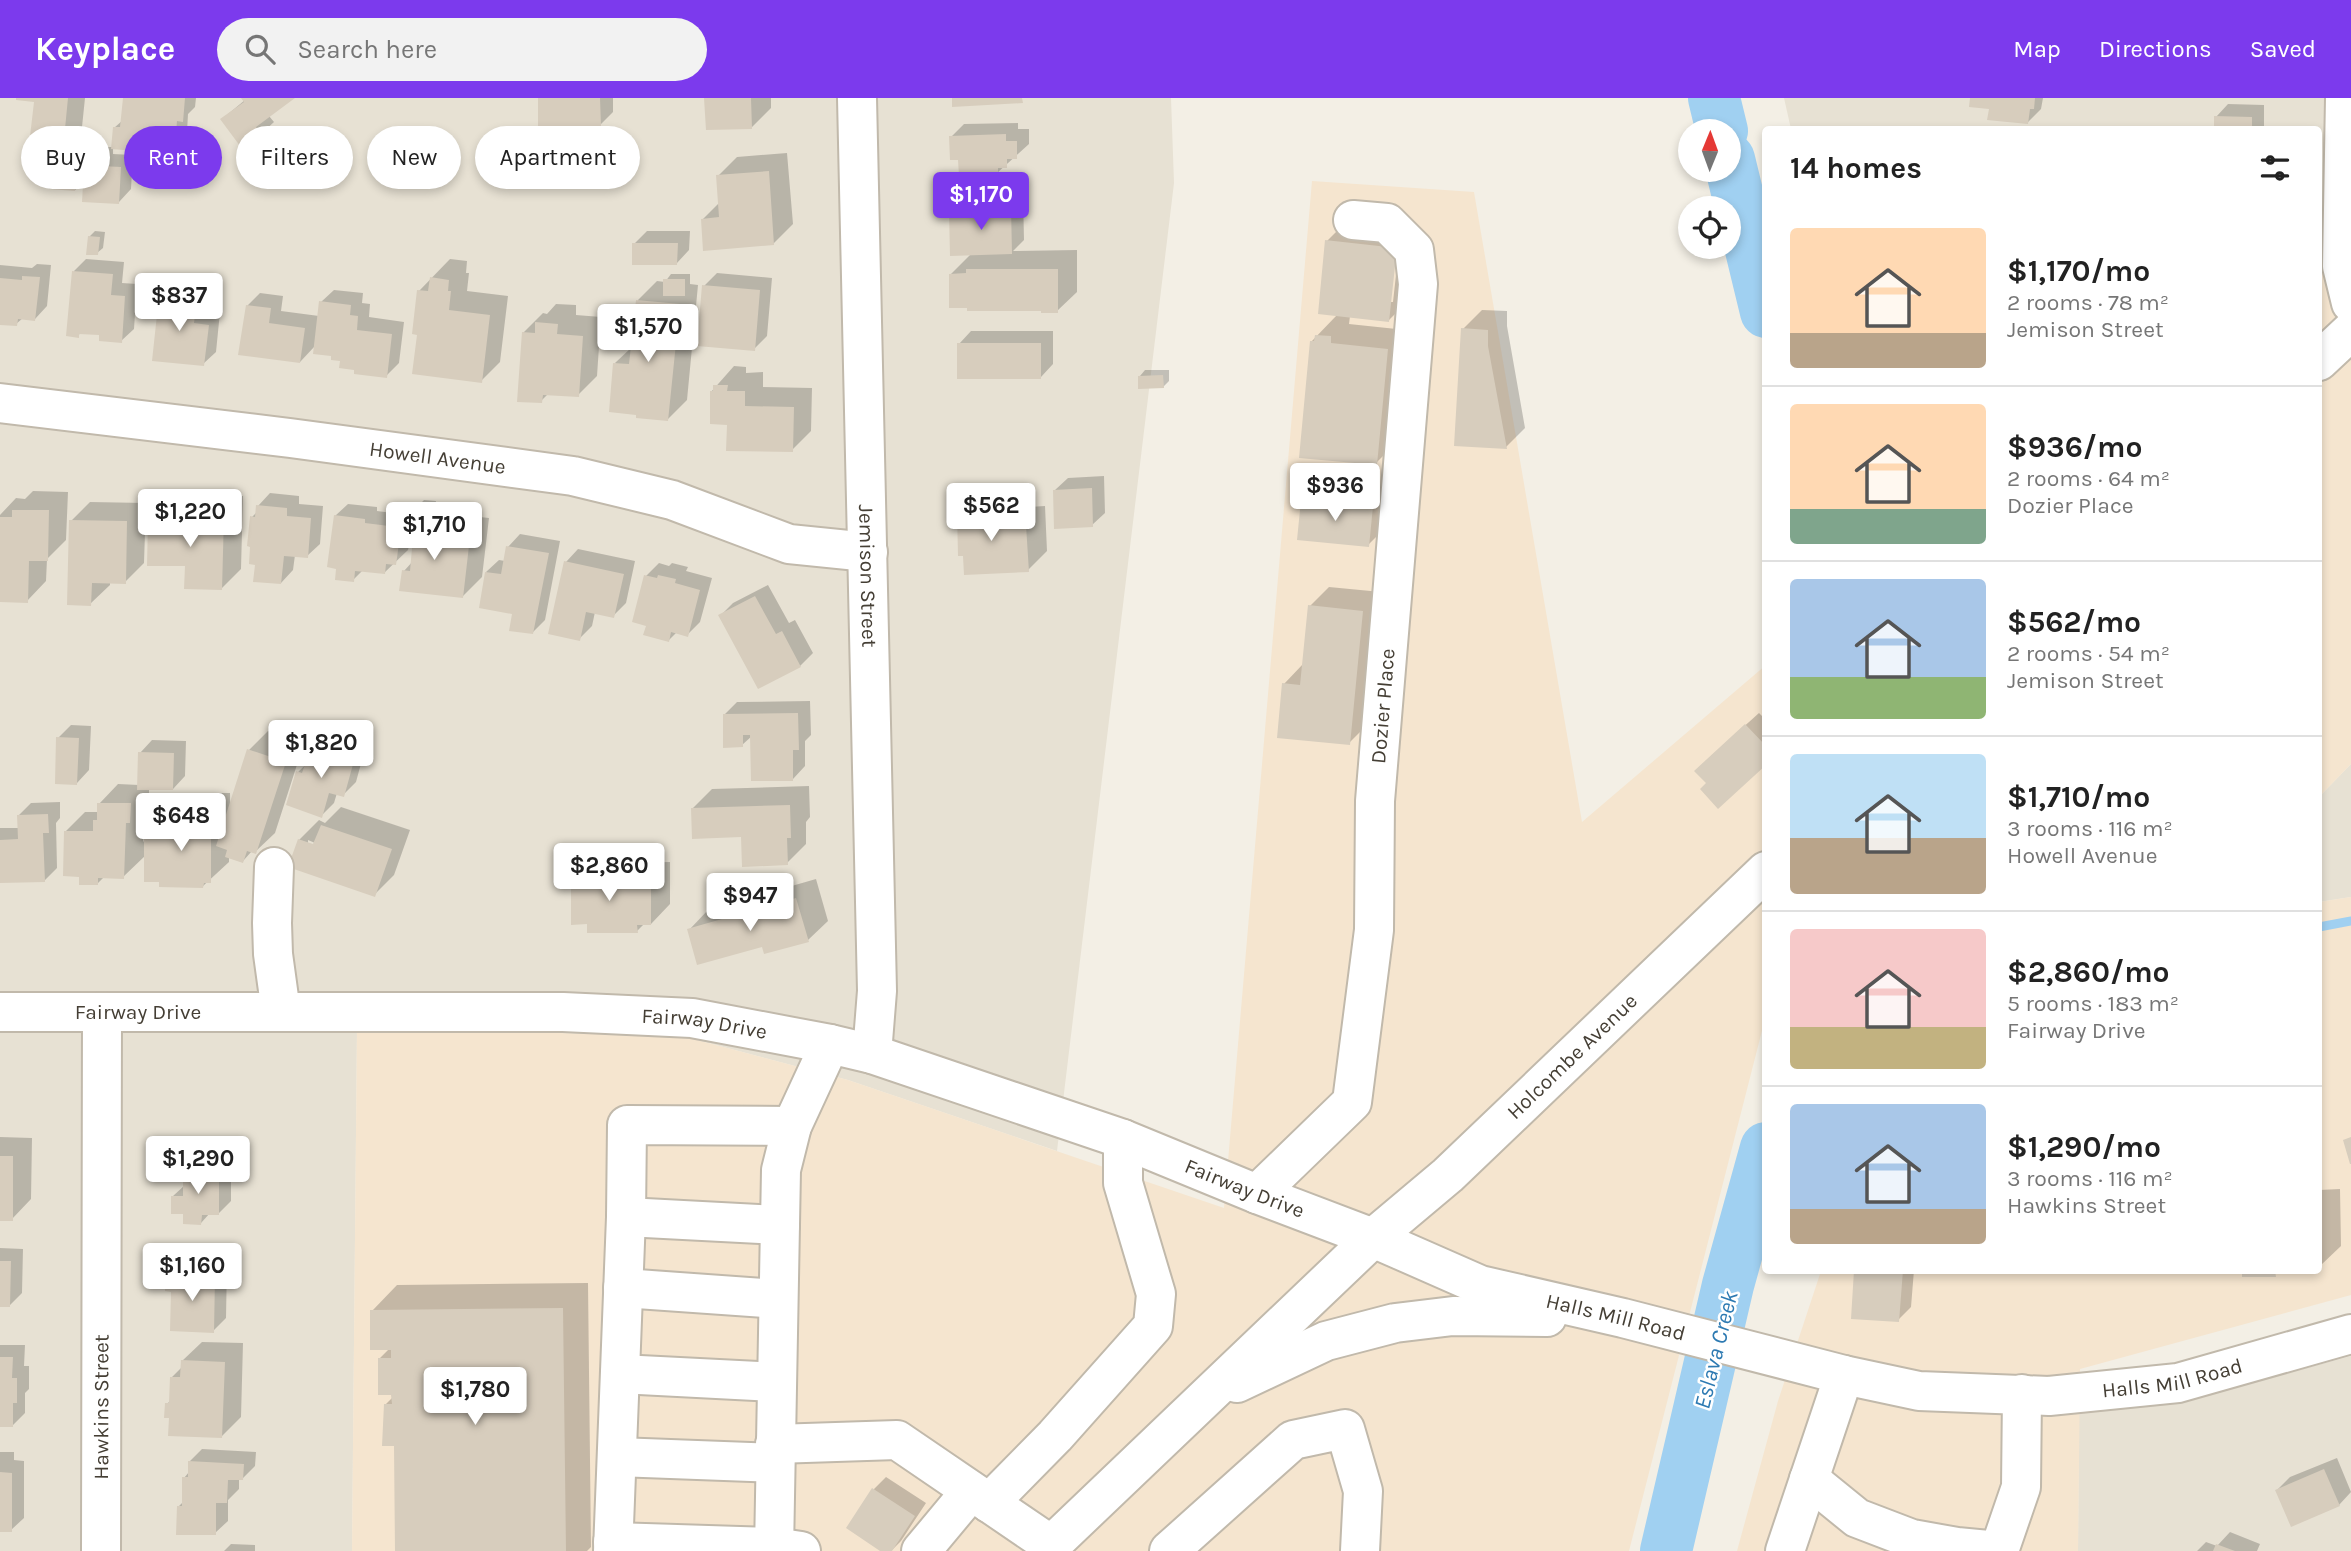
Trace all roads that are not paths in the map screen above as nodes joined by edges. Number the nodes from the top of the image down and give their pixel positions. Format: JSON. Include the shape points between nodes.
{"nodes":[{"id":1,"x":857,"y":98,"type":"edge"},
{"id":2,"x":2345,"y":98,"type":"edge"},
{"id":3,"x":1353,"y":220,"type":"dead end"},
{"id":4,"x":2351,"y":303,"type":"edge"},
{"id":5,"x":2351,"y":331,"type":"edge"},
{"id":6,"x":2322,"y":357,"type":"edge"},
{"id":7,"x":0,"y":403,"type":"edge"},
{"id":8,"x":868,"y":552,"type":"junction"},
{"id":9,"x":274,"y":867,"type":"dead end"},
{"id":10,"x":1762,"y":875,"type":"edge"},
{"id":11,"x":0,"y":1012,"type":"edge"},
{"id":12,"x":102,"y":1012,"type":"junction"},
{"id":13,"x":281,"y":1012,"type":"junction"},
{"id":14,"x":830,"y":1044,"type":"junction"},
{"id":15,"x":872,"y":1054,"type":"junction"},
{"id":16,"x":792,"y":1126,"type":"junction"},
{"id":17,"x":1123,"y":1139,"type":"junction"},
{"id":18,"x":1257,"y":1194,"type":"junction"},
{"id":19,"x":626,"y":1217,"type":"junction"},
{"id":20,"x":780,"y":1225,"type":"junction"},
{"id":21,"x":1373,"y":1238,"type":"junction"},
{"id":22,"x":624,"y":1288,"type":"junction"},
{"id":23,"x":778,"y":1299,"type":"junction"},
{"id":24,"x":1623,"y":1318,"type":"junction"},
{"id":25,"x":2351,"y":1334,"type":"edge"},
{"id":26,"x":620,"y":1374,"type":"junction"},
{"id":27,"x":1844,"y":1375,"type":"junction"},
{"id":28,"x":776,"y":1382,"type":"junction"},
{"id":29,"x":2022,"y":1394,"type":"junction"},
{"id":30,"x":1210,"y":1395,"type":"junction"},
{"id":31,"x":775,"y":1454,"type":"junction"},
{"id":32,"x":617,"y":1457,"type":"junction"},
{"id":33,"x":1809,"y":1479,"type":"junction"},
{"id":34,"x":980,"y":1497,"type":"junction"},
{"id":35,"x":1065,"y":1544,"type":"edge"},
{"id":36,"x":613,"y":1546,"type":"edge"},
{"id":37,"x":783,"y":1550,"type":"edge"},
{"id":38,"x":101,"y":1551,"type":"edge"},
{"id":39,"x":921,"y":1551,"type":"edge"},
{"id":40,"x":1169,"y":1551,"type":"edge"},
{"id":41,"x":1360,"y":1551,"type":"edge"},
{"id":42,"x":1786,"y":1551,"type":"edge"}],
"edges":[{"from":1,"to":8,"type":"street","name":"Jemison Street"},
{"from":2,"to":4,"type":"street","via":[[2343,266]]},
{"from":3,"to":18,"type":"street","name":"Dozier Place","via":[[1387,223],[1414,250],[1419,284],[1375,801],[1374,930],[1352,1102]]},
{"from":5,"to":6,"type":"street"},
{"from":7,"to":8,"type":"street","name":"Howell Avenue","via":[[573,476],[673,500],[789,544]]},
{"from":8,"to":15,"type":"street","name":"Jemison Street","via":[[877,991]]},
{"from":9,"to":13,"type":"street","via":[[273,954]]},
{"from":10,"to":21,"type":"street","name":"Holcombe Avenue","via":[[1448,1175]]},
{"from":11,"to":12,"type":"street","name":"Fairway Drive"},
{"from":12,"to":13,"type":"street","name":"Fairway Drive"},
{"from":12,"to":38,"type":"street","name":"Hawkins Street"},
{"from":13,"to":14,"type":"street","name":"Fairway Drive","via":[[563,1012],[692,1018]]},
{"from":14,"to":15,"type":"street","name":"Fairway Drive"},
{"from":14,"to":16,"type":"street"},
{"from":15,"to":17,"type":"street","name":"Fairway Drive"},
{"from":16,"to":19,"type":"street","via":[[627,1125]]},
{"from":16,"to":20,"type":"street","via":[[781,1170]]},
{"from":17,"to":18,"type":"street","name":"Fairway Drive"},
{"from":17,"to":34,"type":"street","via":[[1123,1183],[1156,1294],[1153,1326],[1055,1436]]},
{"from":18,"to":21,"type":"street","name":"Fairway Drive"},
{"from":19,"to":20,"type":"street"},
{"from":19,"to":22,"type":"street"},
{"from":20,"to":23,"type":"street"},
{"from":21,"to":24,"type":"street","name":"Halls Mill Road","via":[[1480,1285]]},
{"from":21,"to":30,"type":"street"},
{"from":22,"to":23,"type":"street"},
{"from":22,"to":26,"type":"street"},
{"from":23,"to":28,"type":"street"},
{"from":24,"to":27,"type":"street","name":"Halls Mill Road"},
{"from":24,"to":30,"type":"street","via":[[1453,1316],[1395,1323],[1326,1341]]},
{"from":25,"to":29,"type":"street","name":"Halls Mill Road","via":[[2178,1383],[2049,1396]]},
{"from":26,"to":28,"type":"street"},
{"from":26,"to":32,"type":"street"},
{"from":27,"to":29,"type":"street","name":"Halls Mill Road","via":[[1919,1391]]},
{"from":27,"to":33,"type":"street"},
{"from":28,"to":31,"type":"street"},
{"from":29,"to":33,"type":"street","via":[[2021,1487],[1999,1550],[1912,1539],[1857,1518]]},
{"from":30,"to":35,"type":"street"},
{"from":31,"to":32,"type":"street"},
{"from":31,"to":34,"type":"street","via":[[897,1440]]},
{"from":31,"to":37,"type":"street"},
{"from":32,"to":36,"type":"street"},
{"from":33,"to":42,"type":"street"},
{"from":34,"to":35,"type":"street"},
{"from":34,"to":39,"type":"street"},
{"from":36,"to":37,"type":"street"},
{"from":40,"to":41,"type":"street","via":[[1293,1440],[1345,1429],[1363,1491]]}]}
